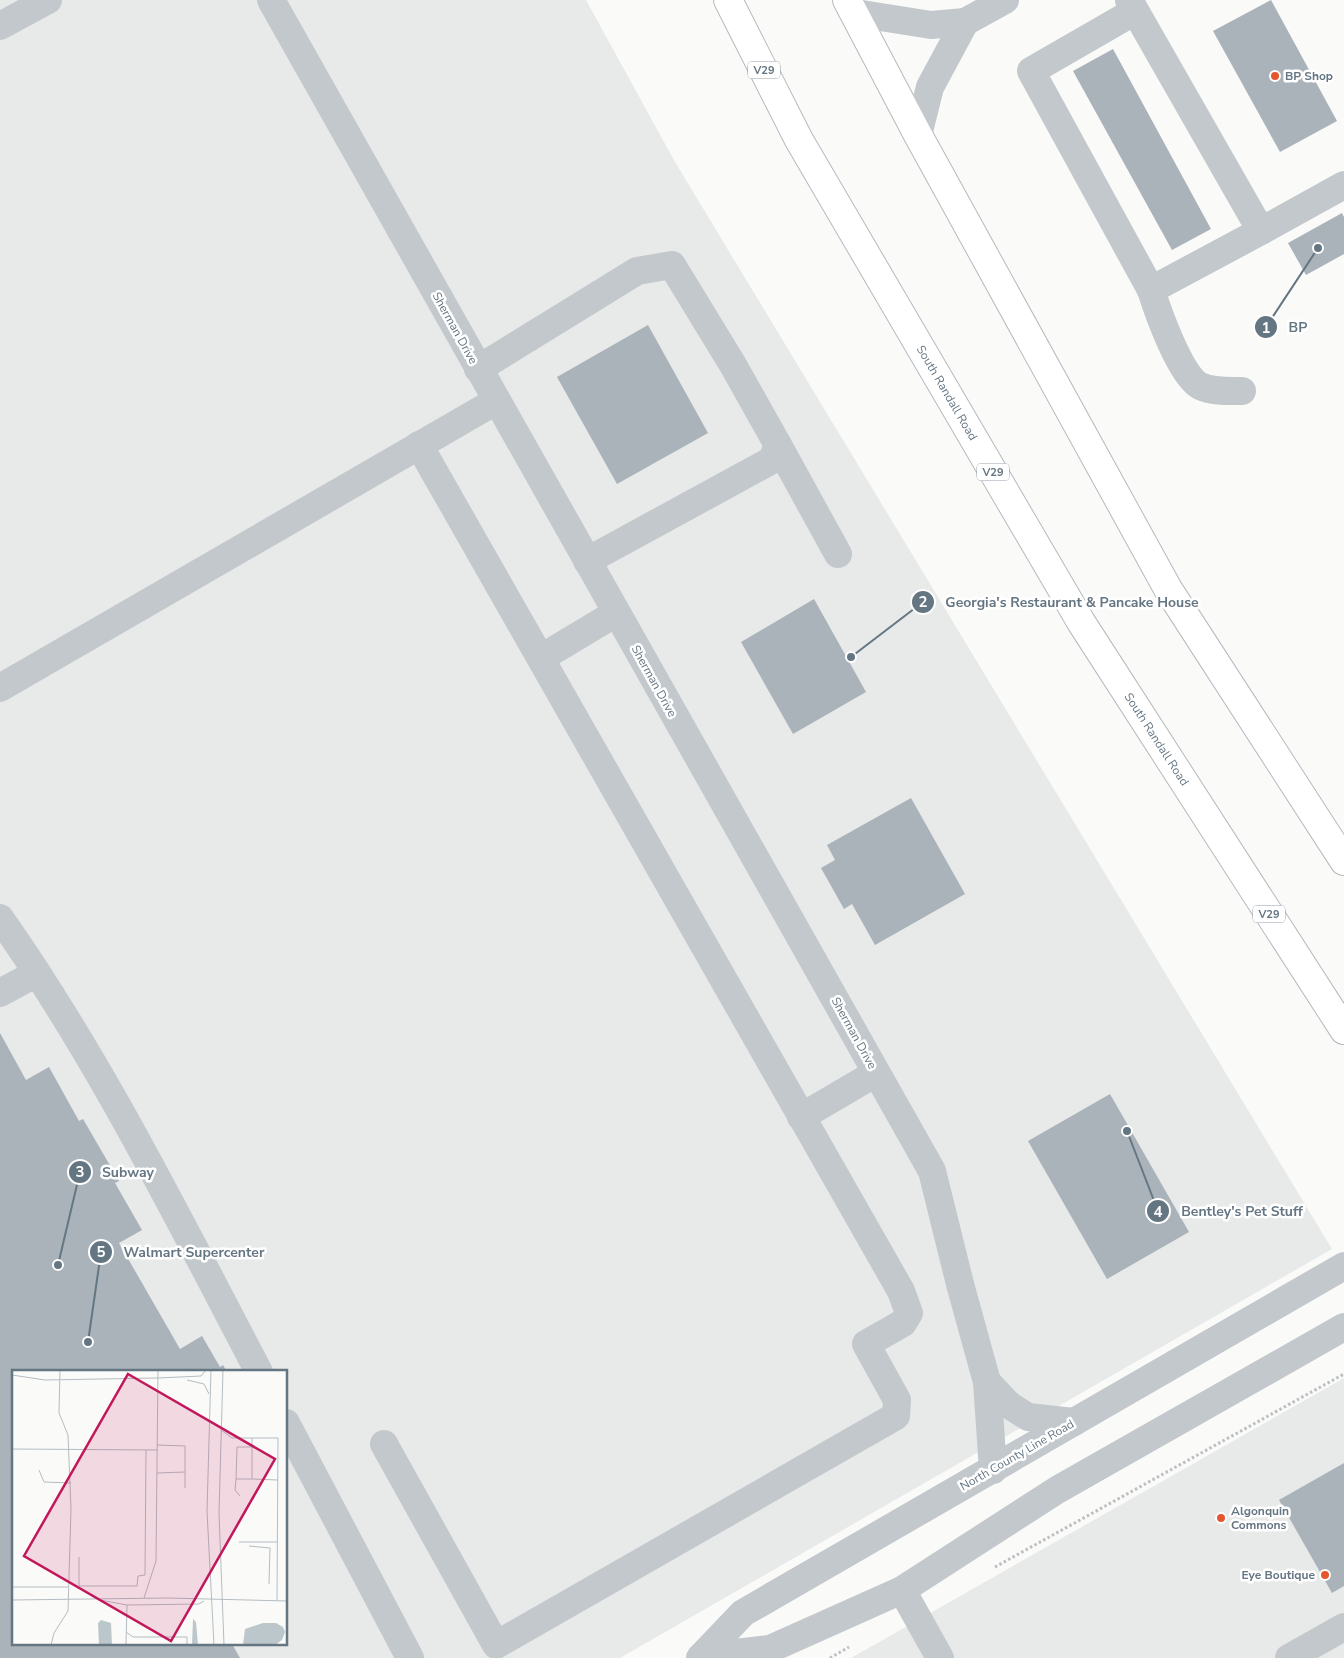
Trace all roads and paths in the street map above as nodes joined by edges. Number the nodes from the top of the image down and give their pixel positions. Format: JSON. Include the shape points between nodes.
{"nodes":[{"id":1,"x":48,"y":0,"type":"edge"},
{"id":2,"x":270,"y":0,"type":"edge"},
{"id":3,"x":728,"y":0,"type":"edge"},
{"id":4,"x":1005,"y":0,"type":"edge"},
{"id":5,"x":1132,"y":5,"type":"edge"},
{"id":6,"x":851,"y":7,"type":"edge"},
{"id":7,"x":965,"y":22,"type":"junction"},
{"id":8,"x":0,"y":26,"type":"edge"},
{"id":9,"x":918,"y":135,"type":"junction"},
{"id":10,"x":1344,"y":185,"type":"edge"},
{"id":11,"x":1261,"y":231,"type":"junction"},
{"id":12,"x":1150,"y":290,"type":"junction"},
{"id":13,"x":478,"y":369,"type":"junction"},
{"id":14,"x":1242,"y":391,"type":"dead end"},
{"id":15,"x":496,"y":401,"type":"junction"},
{"id":16,"x":420,"y":445,"type":"junction"},
{"id":17,"x":778,"y":445,"type":"junction"},
{"id":18,"x":838,"y":554,"type":"dead end"},
{"id":19,"x":587,"y":561,"type":"junction"},
{"id":20,"x":616,"y":613,"type":"junction"},
{"id":21,"x":541,"y":658,"type":"junction"},
{"id":22,"x":0,"y":688,"type":"edge"},
{"id":23,"x":1344,"y":862,"type":"edge"},
{"id":24,"x":0,"y":918,"type":"edge"},
{"id":25,"x":37,"y":973,"type":"junction"},
{"id":26,"x":0,"y":993,"type":"edge"},
{"id":27,"x":1344,"y":1030,"type":"edge"},
{"id":28,"x":876,"y":1073,"type":"junction"},
{"id":29,"x":802,"y":1117,"type":"junction"},
{"id":30,"x":1344,"y":1266,"type":"edge"},
{"id":31,"x":1344,"y":1327,"type":"edge"},
{"id":32,"x":258,"y":1370,"type":"edge"},
{"id":33,"x":1344,"y":1374,"type":"edge"},
{"id":34,"x":987,"y":1382,"type":"junction"},
{"id":35,"x":1074,"y":1422,"type":"junction"},
{"id":36,"x":288,"y":1427,"type":"edge"},
{"id":37,"x":384,"y":1444,"type":"dead end"},
{"id":38,"x":993,"y":1470,"type":"junction"},
{"id":39,"x":990,"y":1569,"type":"dead end"},
{"id":40,"x":902,"y":1590,"type":"junction"},
{"id":41,"x":1344,"y":1627,"type":"edge"},
{"id":42,"x":855,"y":1644,"type":"dead end"},
{"id":43,"x":410,"y":1658,"type":"edge"},
{"id":44,"x":701,"y":1658,"type":"edge"},
{"id":45,"x":830,"y":1658,"type":"edge"},
{"id":46,"x":940,"y":1658,"type":"edge"},
{"id":47,"x":1289,"y":1658,"type":"edge"}],
"edges":[{"from":1,"to":8,"type":"street"},
{"from":2,"to":13,"type":"street","name":"Sherman Drive"},
{"from":3,"to":27,"type":"main road","name":"South Randall Road","number":"V29","via":[[799,140],[1081,622]]},
{"from":4,"to":7,"type":"street"},
{"from":5,"to":11,"type":"street"},
{"from":5,"to":12,"type":"street","via":[[1031,71]]},
{"from":6,"to":7,"type":"street","via":[[931,25]]},
{"from":6,"to":9,"type":"main road"},
{"from":7,"to":9,"type":"street","via":[[930,87]]},
{"from":9,"to":23,"type":"main road","via":[[1168,589]]},
{"from":10,"to":11,"type":"street"},
{"from":11,"to":12,"type":"street"},
{"from":12,"to":14,"type":"street","via":[[1188,374],[1200,386]]},
{"from":13,"to":15,"type":"street","name":"Sherman Drive"},
{"from":13,"to":17,"type":"street","via":[[637,271],[672,265]]},
{"from":15,"to":16,"type":"street"},
{"from":15,"to":19,"type":"street","name":"Sherman Drive"},
{"from":16,"to":21,"type":"street"},
{"from":16,"to":22,"type":"street"},
{"from":17,"to":18,"type":"street"},
{"from":17,"to":19,"type":"street","via":[[772,460]]},
{"from":19,"to":20,"type":"street","name":"Sherman Drive"},
{"from":20,"to":21,"type":"street"},
{"from":20,"to":28,"type":"street","name":"Sherman Drive"},
{"from":21,"to":29,"type":"street"},
{"from":24,"to":25,"type":"street"},
{"from":25,"to":26,"type":"street"},
{"from":25,"to":32,"type":"street","via":[[141,1146]]},
{"from":28,"to":29,"type":"street"},
{"from":28,"to":34,"type":"street","name":"Sherman Drive","via":[[932,1171]]},
{"from":29,"to":37,"type":"street","via":[[907,1304],[909,1313],[903,1323],[866,1344],[897,1400],[896,1416],[496,1645]]},
{"from":30,"to":35,"type":"street","name":"North County Line Road"},
{"from":31,"to":40,"type":"street","name":"North County Line Road","via":[[1057,1490]]},
{"from":33,"to":39,"type":"path"},
{"from":34,"to":35,"type":"street","name":"Sherman Drive","via":[[1009,1405],[1028,1417]]},
{"from":34,"to":38,"type":"street","name":"Sherman Drive"},
{"from":35,"to":38,"type":"street","name":"North County Line Road"},
{"from":36,"to":43,"type":"street"},
{"from":38,"to":44,"type":"street","name":"North County Line Road","via":[[743,1613]]},
{"from":40,"to":44,"type":"street","name":"North County Line Road","via":[[770,1649]]},
{"from":40,"to":46,"type":"street"},
{"from":41,"to":47,"type":"street"},
{"from":42,"to":45,"type":"path"}]}
